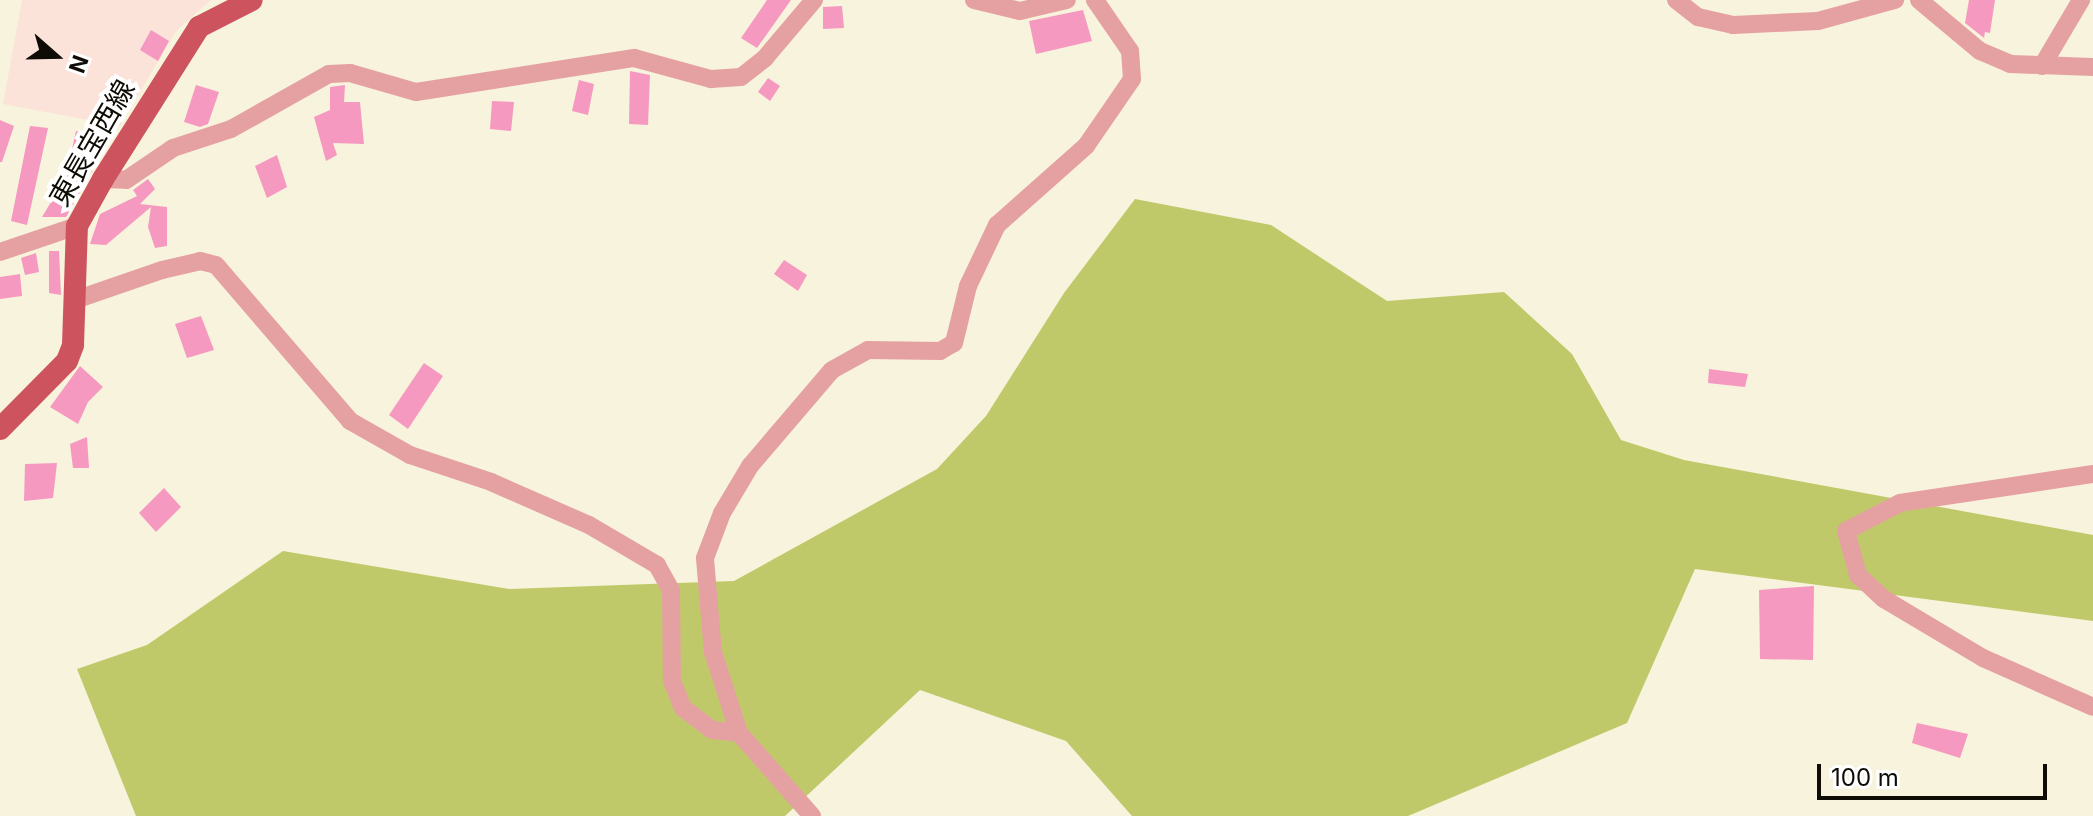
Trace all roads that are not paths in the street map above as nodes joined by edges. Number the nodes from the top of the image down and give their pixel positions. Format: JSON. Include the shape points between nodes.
{"nodes":[{"id":1,"x":252,"y":0,"type":"edge"},
{"id":2,"x":814,"y":0,"type":"edge"},
{"id":3,"x":974,"y":0,"type":"edge"},
{"id":4,"x":1067,"y":0,"type":"edge"},
{"id":5,"x":1095,"y":0,"type":"edge"},
{"id":6,"x":1676,"y":0,"type":"edge"},
{"id":7,"x":1895,"y":0,"type":"edge"},
{"id":8,"x":1919,"y":0,"type":"edge"},
{"id":9,"x":2081,"y":0,"type":"edge"},
{"id":10,"x":2042,"y":66,"type":"junction"},
{"id":11,"x":2093,"y":67,"type":"edge"},
{"id":12,"x":103,"y":179,"type":"junction"},
{"id":13,"x":77,"y":226,"type":"junction"},
{"id":14,"x":0,"y":252,"type":"edge"},
{"id":15,"x":75,"y":300,"type":"junction"},
{"id":16,"x":0,"y":429,"type":"edge"},
{"id":17,"x":2093,"y":474,"type":"edge"},
{"id":18,"x":2093,"y":707,"type":"edge"},
{"id":19,"x":739,"y":733,"type":"junction"},
{"id":20,"x":812,"y":816,"type":"edge"}],
"edges":[{"from":1,"to":12,"type":"main road","name":"東長宝西線","via":[[199,27]]},
{"from":2,"to":12,"type":"street","via":[[765,58],[741,77],[711,79],[634,58],[416,92],[350,73],[329,74],[231,129],[173,148],[126,180]]},
{"from":3,"to":4,"type":"street","via":[[1020,11]]},
{"from":5,"to":19,"type":"street","via":[[1130,51],[1132,79],[1086,146],[997,225],[968,286],[954,343],[940,351],[868,350],[832,370],[750,466],[722,513],[705,558],[705,593],[713,652]]},
{"from":6,"to":7,"type":"street","via":[[1698,17],[1750,25],[1818,21]]},
{"from":8,"to":10,"type":"street","via":[[1980,51],[2010,64]]},
{"from":9,"to":10,"type":"street"},
{"from":10,"to":11,"type":"street"},
{"from":12,"to":13,"type":"main road","name":"東長宝西線"},
{"from":13,"to":14,"type":"street"},
{"from":13,"to":15,"type":"main road","name":"東長宝西線"},
{"from":15,"to":16,"type":"main road","name":"東長宝西線","via":[[67,361]]},
{"from":15,"to":19,"type":"street","via":[[162,270],[200,261],[216,265],[350,421],[410,455],[491,482],[589,525],[657,565],[671,590],[672,681],[683,708],[712,730]]},
{"from":17,"to":18,"type":"street","via":[[1900,503],[1846,531],[1858,575],[1884,599],[1983,658]]},
{"from":19,"to":20,"type":"street"}]}
